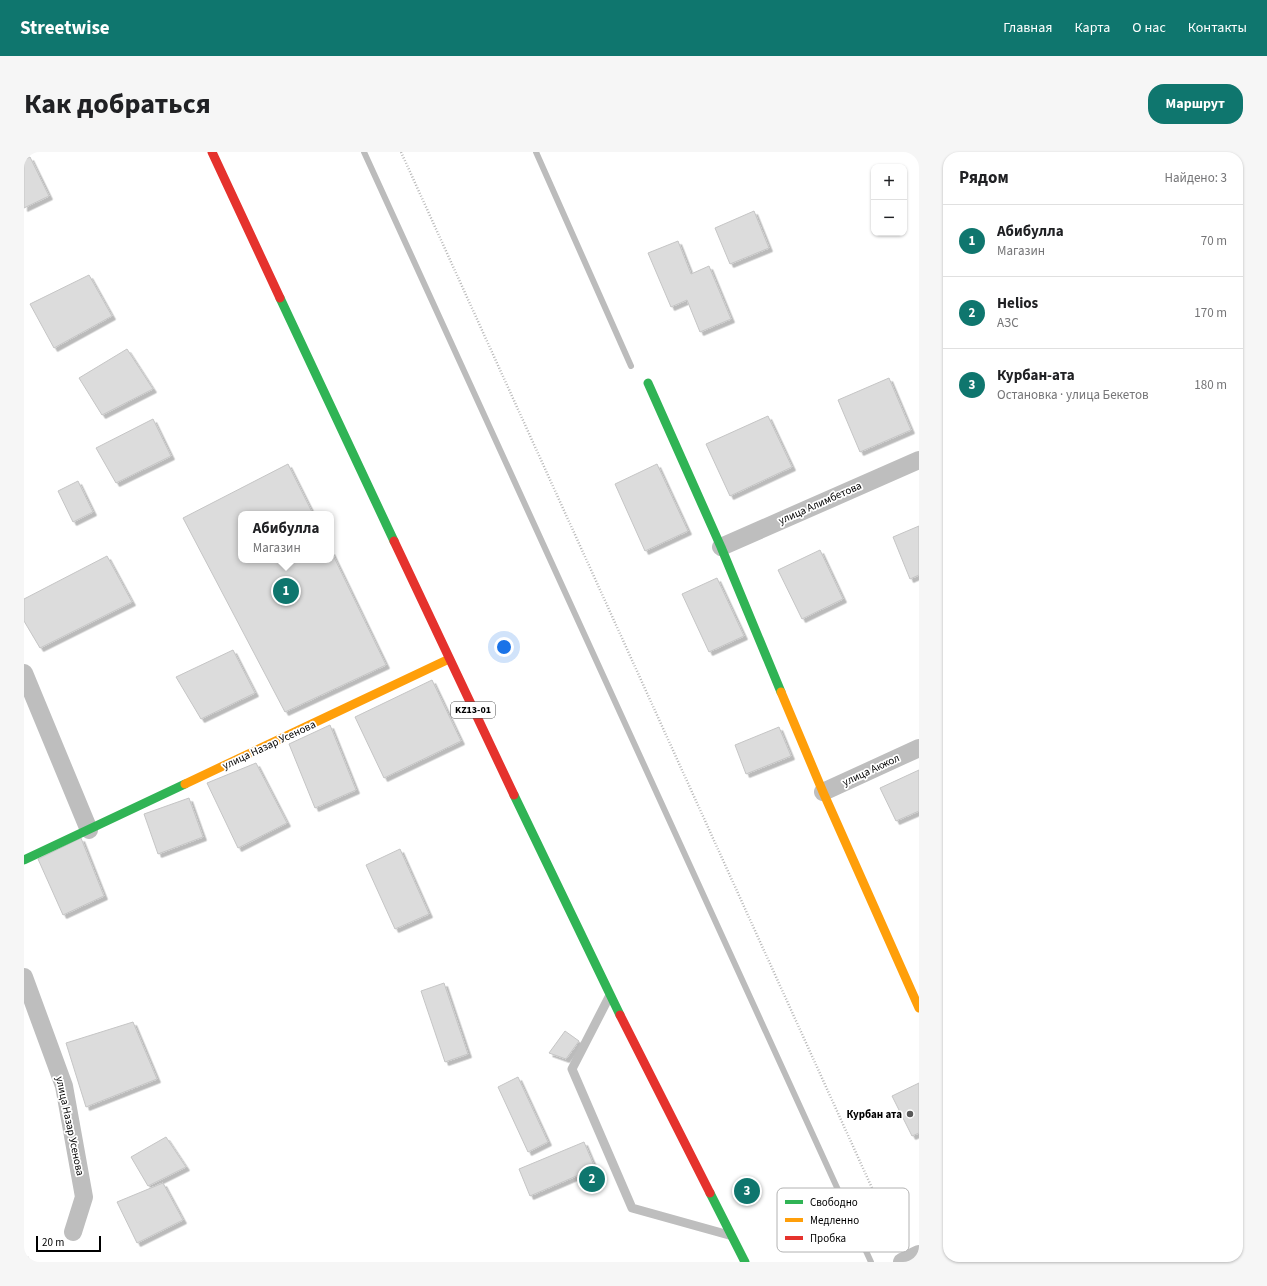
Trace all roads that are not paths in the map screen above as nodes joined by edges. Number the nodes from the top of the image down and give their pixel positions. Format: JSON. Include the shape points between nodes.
{"nodes":[{"id":1,"x":212,"y":152,"type":"edge"},
{"id":2,"x":648,"y":383,"type":"dead end"},
{"id":3,"x":919,"y":460,"type":"edge"},
{"id":4,"x":721,"y":546,"type":"junction"},
{"id":5,"x":449,"y":659,"type":"junction"},
{"id":6,"x":24,"y":673,"type":"edge"},
{"id":7,"x":919,"y":748,"type":"edge"},
{"id":8,"x":823,"y":792,"type":"junction"},
{"id":9,"x":89,"y":830,"type":"junction"},
{"id":10,"x":24,"y":860,"type":"edge"},
{"id":11,"x":24,"y":977,"type":"edge"},
{"id":12,"x":610,"y":996,"type":"junction"},
{"id":13,"x":919,"y":1008,"type":"edge"},
{"id":14,"x":73,"y":1232,"type":"dead end"},
{"id":15,"x":730,"y":1235,"type":"junction"},
{"id":16,"x":745,"y":1262,"type":"edge"}],
"edges":[{"from":1,"to":5,"type":"main road","number":"KZ13-01"},
{"from":2,"to":4,"type":"main road"},
{"from":3,"to":4,"type":"street","name":"улица Алимбетова"},
{"from":4,"to":8,"type":"main road"},
{"from":5,"to":9,"type":"main road","name":"улица Назар Усенова"},
{"from":5,"to":12,"type":"main road","number":"KZ13-01"},
{"from":6,"to":9,"type":"street"},
{"from":7,"to":8,"type":"street","name":"улица Акжол"},
{"from":8,"to":13,"type":"main road"},
{"from":9,"to":10,"type":"main road","name":"улица Назар Усенова"},
{"from":11,"to":14,"type":"street","name":"улица Назар Усенова","via":[[64,1086],[84,1197]]},
{"from":12,"to":15,"type":"main road","number":"KZ13-01"},
{"from":12,"to":15,"type":"lane","via":[[572,1069],[632,1208]]},
{"from":15,"to":16,"type":"main road","number":"KZ13-01"}]}
